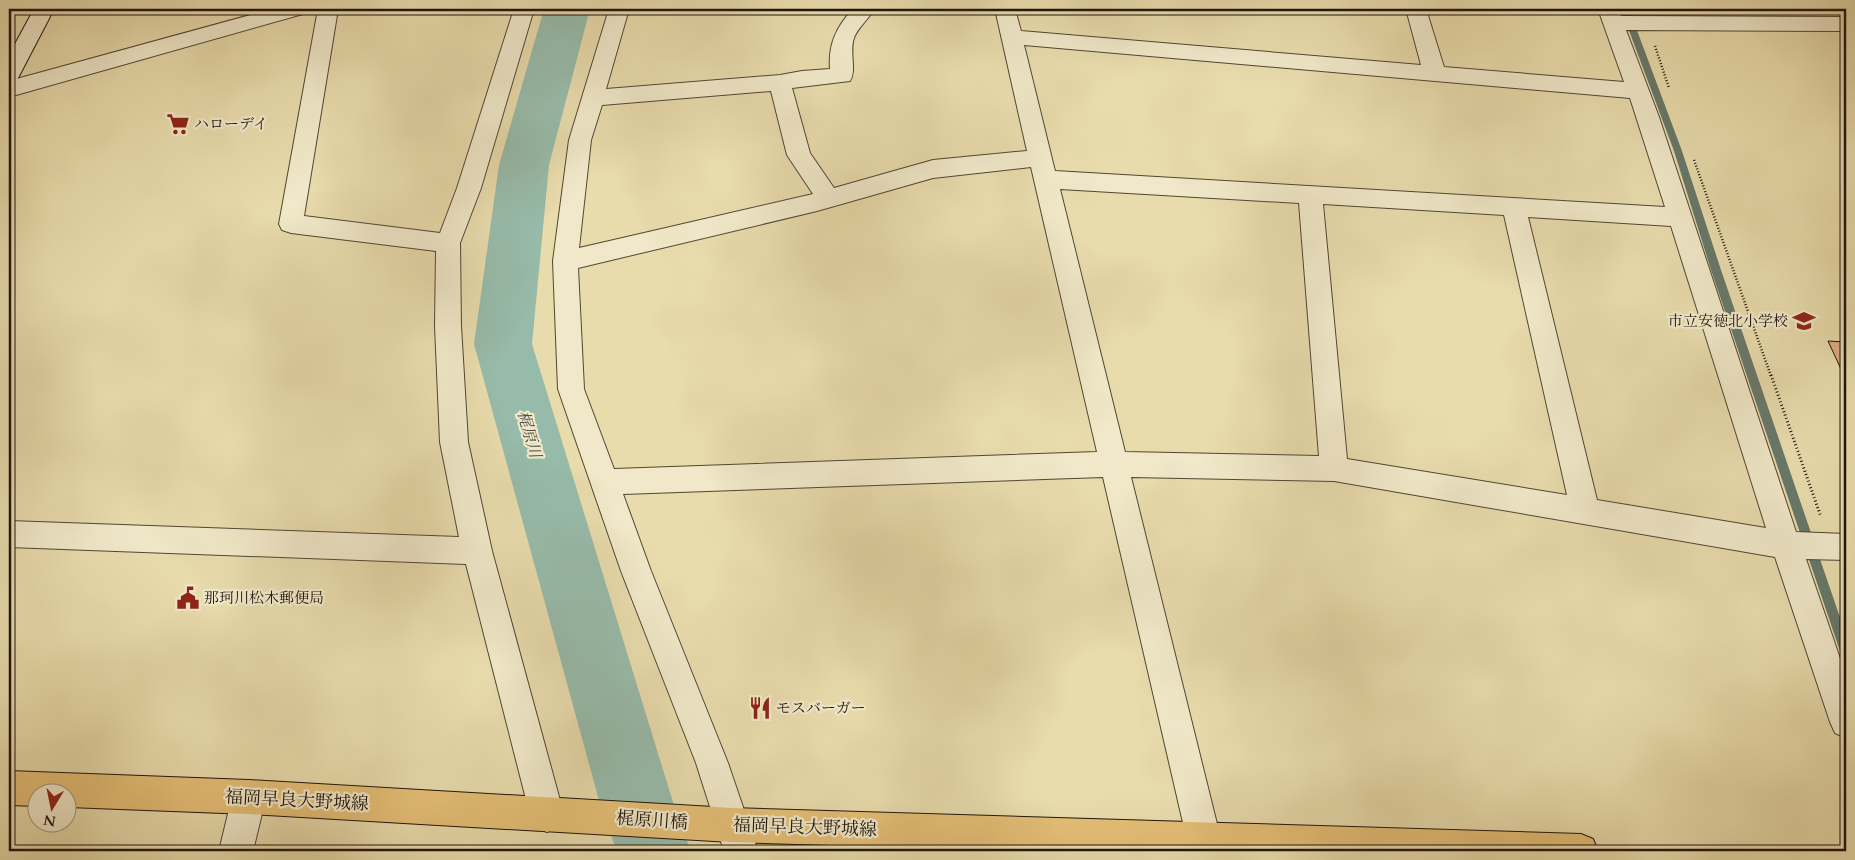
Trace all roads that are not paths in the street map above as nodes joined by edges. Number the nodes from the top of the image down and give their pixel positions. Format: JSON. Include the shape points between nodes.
{"nodes":[{"id":1,"x":44,"y":9,"type":"edge"},
{"id":2,"x":296,"y":9,"type":"edge"},
{"id":3,"x":328,"y":9,"type":"edge"},
{"id":4,"x":524,"y":9,"type":"edge"},
{"id":5,"x":619,"y":9,"type":"edge"},
{"id":6,"x":864,"y":9,"type":"edge"},
{"id":7,"x":1005,"y":9,"type":"edge"},
{"id":8,"x":1416,"y":9,"type":"edge"},
{"id":9,"x":1611,"y":16,"type":"edge"},
{"id":10,"x":1760,"y":16,"type":"edge"},
{"id":11,"x":1846,"y":24,"type":"edge"},
{"id":12,"x":1011,"y":38,"type":"junction"},
{"id":13,"x":1435,"y":74,"type":"junction"},
{"id":14,"x":9,"y":75,"type":"edge"},
{"id":15,"x":780,"y":83,"type":"junction"},
{"id":16,"x":9,"y":89,"type":"edge"},
{"id":17,"x":1638,"y":91,"type":"junction"},
{"id":18,"x":593,"y":98,"type":"junction"},
{"id":19,"x":1042,"y":168,"type":"junction"},
{"id":20,"x":1310,"y":195,"type":"junction"},
{"id":21,"x":828,"y":198,"type":"junction"},
{"id":22,"x":1514,"y":207,"type":"junction"},
{"id":23,"x":1679,"y":217,"type":"junction"},
{"id":24,"x":448,"y":243,"type":"junction"},
{"id":25,"x":565,"y":261,"type":"junction"},
{"id":26,"x":1114,"y":464,"type":"junction"},
{"id":27,"x":1334,"y":469,"type":"junction"},
{"id":28,"x":603,"y":482,"type":"junction"},
{"id":29,"x":1585,"y":511,"type":"junction"},
{"id":30,"x":9,"y":534,"type":"edge"},
{"id":31,"x":1786,"y":545,"type":"junction"},
{"id":32,"x":1839,"y":547,"type":"edge"},
{"id":33,"x":477,"y":551,"type":"junction"},
{"id":34,"x":1846,"y":722,"type":"edge"},
{"id":35,"x":9,"y":788,"type":"edge"},
{"id":36,"x":249,"y":797,"type":"junction"},
{"id":37,"x":546,"y":815,"type":"junction"},
{"id":38,"x":585,"y":815,"type":"joint"},
{"id":39,"x":730,"y":833,"type":"edge"},
{"id":40,"x":1204,"y":840,"type":"junction"},
{"id":41,"x":236,"y":851,"type":"edge"},
{"id":42,"x":1581,"y":851,"type":"edge"}],
"edges":[{"from":1,"to":14,"type":"street"},
{"from":2,"to":16,"type":"street"},
{"from":3,"to":24,"type":"street","via":[[291,224]]},
{"from":4,"to":24,"type":"street","via":[[469,188]]},
{"from":5,"to":18,"type":"street"},
{"from":6,"to":15,"type":"street","via":[[840,44],[842,76],[802,78]]},
{"from":7,"to":12,"type":"street"},
{"from":8,"to":13,"type":"street"},
{"from":9,"to":10,"type":"street","via":[[1647,23]]},
{"from":9,"to":17,"type":"street"},
{"from":10,"to":11,"type":"street"},
{"from":12,"to":13,"type":"street"},
{"from":12,"to":19,"type":"street"},
{"from":13,"to":17,"type":"street"},
{"from":15,"to":18,"type":"street"},
{"from":15,"to":21,"type":"street","via":[[799,155]]},
{"from":17,"to":23,"type":"street"},
{"from":18,"to":25,"type":"street","via":[[580,140]]},
{"from":19,"to":20,"type":"street"},
{"from":19,"to":21,"type":"street","via":[[933,170]]},
{"from":19,"to":26,"type":"street"},
{"from":20,"to":22,"type":"street"},
{"from":20,"to":27,"type":"street"},
{"from":21,"to":25,"type":"street"},
{"from":22,"to":23,"type":"street"},
{"from":22,"to":29,"type":"street"},
{"from":23,"to":31,"type":"street"},
{"from":24,"to":33,"type":"street","via":[[448,326],[454,442]]},
{"from":25,"to":28,"type":"street","via":[[571,389]]},
{"from":26,"to":27,"type":"street"},
{"from":26,"to":28,"type":"street"},
{"from":26,"to":40,"type":"street"},
{"from":27,"to":29,"type":"street"},
{"from":28,"to":39,"type":"street","via":[[712,763]]},
{"from":29,"to":31,"type":"street"},
{"from":30,"to":33,"type":"street","via":[[336,549]]},
{"from":31,"to":32,"type":"street"},
{"from":31,"to":34,"type":"street"},
{"from":33,"to":37,"type":"street"},
{"from":35,"to":36,"type":"main road","name":"福岡早良大野城線"},
{"from":36,"to":37,"type":"main road","name":"福岡早良大野城線"},
{"from":36,"to":41,"type":"street"},
{"from":37,"to":38,"type":"main road","name":"福岡早良大野城線"},
{"from":38,"to":39,"type":"main road","name":"梶原川橋"},
{"from":39,"to":40,"type":"main road","name":"福岡早良大野城線"},
{"from":40,"to":42,"type":"main road","name":"福岡早良大野城線"}]}
